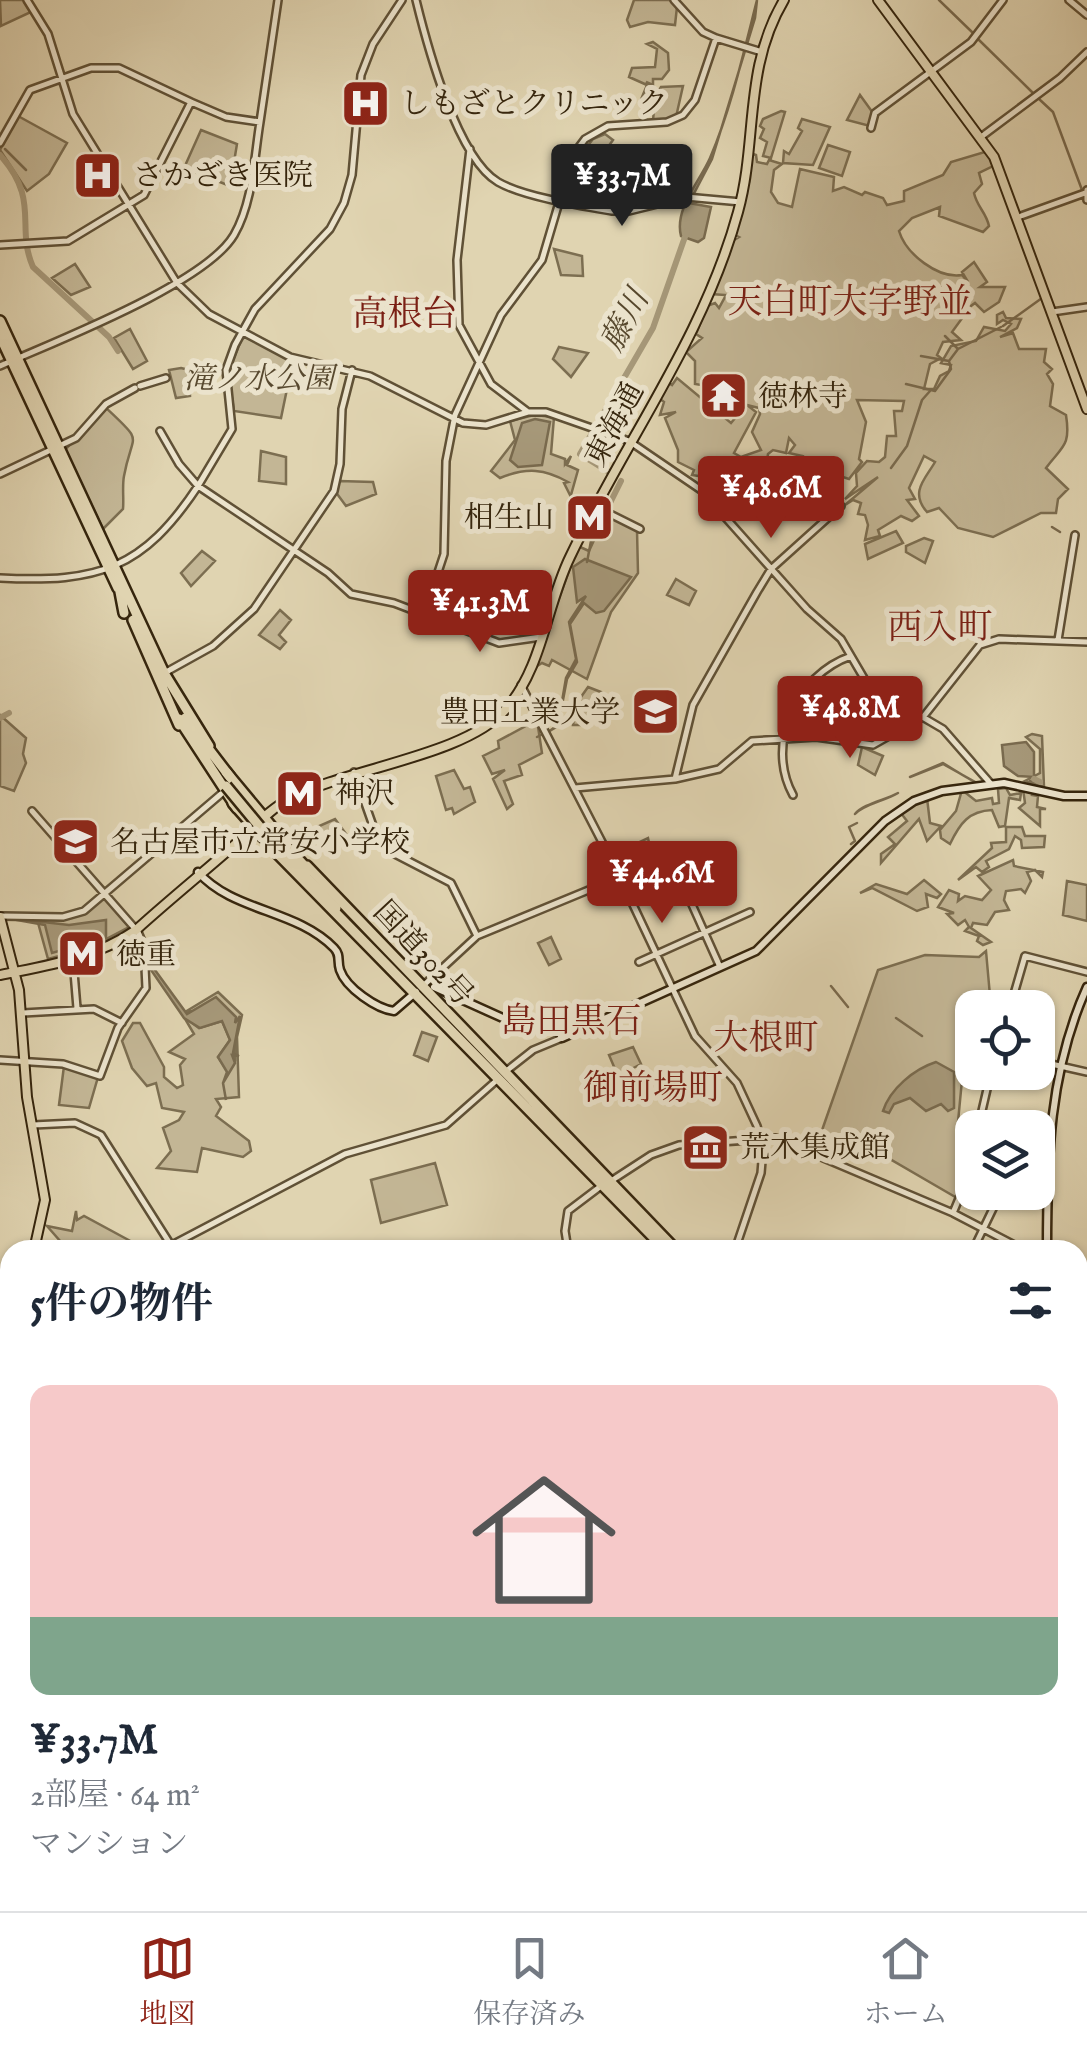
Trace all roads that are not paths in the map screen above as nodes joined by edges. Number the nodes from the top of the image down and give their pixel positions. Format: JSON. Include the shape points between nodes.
{"nodes":[{"id":1,"x":27,"y":0,"type":"edge"},
{"id":2,"x":278,"y":0,"type":"edge"},
{"id":3,"x":402,"y":0,"type":"edge"},
{"id":4,"x":416,"y":0,"type":"edge"},
{"id":5,"x":674,"y":0,"type":"edge"},
{"id":6,"x":782,"y":0,"type":"edge"},
{"id":7,"x":880,"y":0,"type":"edge"},
{"id":8,"x":1004,"y":0,"type":"edge"},
{"id":9,"x":1070,"y":0,"type":"edge"},
{"id":10,"x":1087,"y":15,"type":"edge"},
{"id":11,"x":716,"y":38,"type":"junction"},
{"id":12,"x":762,"y":52,"type":"junction"},
{"id":13,"x":1087,"y":52,"type":"edge"},
{"id":14,"x":933,"y":71,"type":"junction"},
{"id":15,"x":60,"y":76,"type":"junction"},
{"id":16,"x":191,"y":102,"type":"junction"},
{"id":17,"x":260,"y":122,"type":"junction"},
{"id":18,"x":871,"y":128,"type":"dead end"},
{"id":19,"x":983,"y":137,"type":"junction"},
{"id":20,"x":0,"y":144,"type":"edge"},
{"id":21,"x":470,"y":148,"type":"junction"},
{"id":22,"x":1086,"y":194,"type":"edge"},
{"id":23,"x":560,"y":199,"type":"junction"},
{"id":24,"x":740,"y":202,"type":"junction"},
{"id":25,"x":128,"y":204,"type":"junction"},
{"id":26,"x":1021,"y":216,"type":"junction"},
{"id":27,"x":0,"y":245,"type":"edge"},
{"id":28,"x":177,"y":283,"type":"junction"},
{"id":29,"x":1087,"y":307,"type":"edge"},
{"id":30,"x":1054,"y":312,"type":"junction"},
{"id":31,"x":0,"y":321,"type":"edge"},
{"id":32,"x":242,"y":332,"type":"junction"},
{"id":33,"x":4,"y":338,"type":"edge"},
{"id":34,"x":14,"y":359,"type":"junction"},
{"id":35,"x":478,"y":360,"type":"junction"},
{"id":36,"x":0,"y":366,"type":"edge"},
{"id":37,"x":352,"y":370,"type":"junction"},
{"id":38,"x":166,"y":378,"type":"dead end"},
{"id":39,"x":1087,"y":400,"type":"edge"},
{"id":40,"x":1087,"y":410,"type":"edge"},
{"id":41,"x":528,"y":412,"type":"junction"},
{"id":42,"x":454,"y":419,"type":"junction"},
{"id":43,"x":160,"y":431,"type":"dead end"},
{"id":44,"x":628,"y":441,"type":"junction"},
{"id":45,"x":56,"y":448,"type":"junction"},
{"id":46,"x":0,"y":474,"type":"edge"},
{"id":47,"x":198,"y":486,"type":"junction"},
{"id":48,"x":594,"y":506,"type":"junction"},
{"id":49,"x":841,"y":506,"type":"dead end"},
{"id":50,"x":640,"y":529,"type":"dead end"},
{"id":51,"x":1075,"y":535,"type":"dead end"},
{"id":52,"x":295,"y":551,"type":"junction"},
{"id":53,"x":111,"y":568,"type":"junction"},
{"id":54,"x":771,"y":568,"type":"junction"},
{"id":55,"x":0,"y":578,"type":"edge"},
{"id":56,"x":118,"y":588,"type":"junction"},
{"id":57,"x":124,"y":612,"type":"dead end"},
{"id":58,"x":423,"y":618,"type":"junction"},
{"id":59,"x":541,"y":636,"type":"junction"},
{"id":60,"x":1058,"y":642,"type":"junction"},
{"id":61,"x":1087,"y":642,"type":"edge"},
{"id":62,"x":850,"y":656,"type":"junction"},
{"id":63,"x":168,"y":671,"type":"dead end"},
{"id":64,"x":521,"y":685,"type":"junction"},
{"id":65,"x":924,"y":716,"type":"junction"},
{"id":66,"x":784,"y":738,"type":"junction"},
{"id":67,"x":354,"y":773,"type":"junction"},
{"id":68,"x":674,"y":778,"type":"junction"},
{"id":69,"x":991,"y":784,"type":"junction"},
{"id":70,"x":226,"y":786,"type":"junction"},
{"id":71,"x":575,"y":788,"type":"junction"},
{"id":72,"x":793,"y":795,"type":"dead end"},
{"id":73,"x":1087,"y":796,"type":"edge"},
{"id":74,"x":236,"y":808,"type":"junction"},
{"id":75,"x":32,"y":811,"type":"dead end"},
{"id":76,"x":257,"y":822,"type":"junction"},
{"id":77,"x":277,"y":844,"type":"junction"},
{"id":78,"x":672,"y":860,"type":"dead end"},
{"id":79,"x":290,"y":868,"type":"junction"},
{"id":80,"x":199,"y":873,"type":"junction"},
{"id":81,"x":620,"y":877,"type":"junction"},
{"id":82,"x":105,"y":895,"type":"junction"},
{"id":83,"x":750,"y":912,"type":"dead end"},
{"id":84,"x":1,"y":917,"type":"edge"},
{"id":85,"x":135,"y":929,"type":"junction"},
{"id":86,"x":705,"y":935,"type":"junction"},
{"id":87,"x":478,"y":936,"type":"junction"},
{"id":88,"x":656,"y":955,"type":"junction"},
{"id":89,"x":73,"y":958,"type":"junction"},
{"id":90,"x":639,"y":962,"type":"dead end"},
{"id":91,"x":720,"y":968,"type":"junction"},
{"id":92,"x":16,"y":970,"type":"junction"},
{"id":93,"x":1087,"y":972,"type":"edge"},
{"id":94,"x":0,"y":974,"type":"edge"},
{"id":95,"x":434,"y":987,"type":"tunnel mouth"},
{"id":96,"x":672,"y":989,"type":"junction"},
{"id":97,"x":1015,"y":990,"type":"edge"},
{"id":98,"x":1087,"y":990,"type":"edge"},
{"id":99,"x":419,"y":991,"type":"junction"},
{"id":100,"x":77,"y":1008,"type":"junction"},
{"id":101,"x":23,"y":1013,"type":"junction"},
{"id":102,"x":122,"y":1023,"type":"junction"},
{"id":103,"x":562,"y":1038,"type":"junction"},
{"id":104,"x":25,"y":1059,"type":"junction"},
{"id":105,"x":0,"y":1060,"type":"edge"},
{"id":106,"x":1055,"y":1065,"type":"edge"},
{"id":107,"x":1062,"y":1066,"type":"junction"},
{"id":108,"x":1087,"y":1072,"type":"edge"},
{"id":109,"x":501,"y":1076,"type":"junction"},
{"id":110,"x":1054,"y":1110,"type":"edge"},
{"id":111,"x":33,"y":1126,"type":"junction"},
{"id":112,"x":761,"y":1138,"type":"junction"},
{"id":113,"x":606,"y":1183,"type":"junction"},
{"id":114,"x":955,"y":1208,"type":"edge"},
{"id":115,"x":992,"y":1210,"type":"edge"},
{"id":116,"x":1048,"y":1210,"type":"edge"},
{"id":117,"x":953,"y":1213,"type":"junction"},
{"id":118,"x":984,"y":1228,"type":"junction"},
{"id":119,"x":37,"y":1240,"type":"edge"},
{"id":120,"x":168,"y":1240,"type":"edge"},
{"id":121,"x":188,"y":1240,"type":"edge"},
{"id":122,"x":566,"y":1240,"type":"edge"},
{"id":123,"x":657,"y":1240,"type":"edge"},
{"id":124,"x":666,"y":1240,"type":"edge"},
{"id":125,"x":739,"y":1240,"type":"edge"},
{"id":126,"x":978,"y":1240,"type":"edge"},
{"id":127,"x":1006,"y":1240,"type":"edge"},
{"id":128,"x":1048,"y":1240,"type":"edge"}],
"edges":[{"from":1,"to":15,"type":"street","via":[[45,26]]},
{"from":2,"to":17,"type":"street"},
{"from":3,"to":32,"type":"street","via":[[360,78],[352,175],[342,208]]},
{"from":4,"to":21,"type":"street","via":[[434,70]]},
{"from":5,"to":11,"type":"street"},
{"from":6,"to":12,"type":"main road","name":"東海通"},
{"from":7,"to":14,"type":"main road"},
{"from":8,"to":14,"type":"street","via":[[971,42]]},
{"from":9,"to":10,"type":"street"},
{"from":11,"to":12,"type":"street"},
{"from":11,"to":23,"type":"street","via":[[688,110],[666,122],[617,124],[592,134],[573,155]]},
{"from":12,"to":24,"type":"main road","name":"東海通","via":[[746,109]]},
{"from":13,"to":19,"type":"street"},
{"from":14,"to":18,"type":"street","via":[[876,113]]},
{"from":14,"to":19,"type":"main road"},
{"from":15,"to":16,"type":"street","via":[[116,67]]},
{"from":15,"to":20,"type":"street","via":[[25,96]]},
{"from":15,"to":25,"type":"street","via":[[72,114]]},
{"from":16,"to":17,"type":"street"},
{"from":16,"to":25,"type":"street","via":[[152,185]]},
{"from":17,"to":28,"type":"street","via":[[236,232],[218,256]]},
{"from":19,"to":26,"type":"main road"},
{"from":19,"to":30,"type":"main road"},
{"from":21,"to":23,"type":"street","via":[[497,182]]},
{"from":21,"to":35,"type":"street","via":[[458,318]]},
{"from":22,"to":26,"type":"street"},
{"from":23,"to":24,"type":"street","via":[[623,212],[689,197]]},
{"from":23,"to":35,"type":"street","via":[[542,260]]},
{"from":24,"to":44,"type":"main road","name":"東海通","via":[[692,338]]},
{"from":25,"to":27,"type":"street","via":[[71,240]]},
{"from":25,"to":28,"type":"street"},
{"from":26,"to":30,"type":"main road"},
{"from":28,"to":32,"type":"street","via":[[198,306]]},
{"from":28,"to":34,"type":"street"},
{"from":29,"to":30,"type":"street"},
{"from":30,"to":39,"type":"main road"},
{"from":30,"to":40,"type":"main road"},
{"from":31,"to":33,"type":"highway"},
{"from":32,"to":37,"type":"street","via":[[297,360]]},
{"from":32,"to":47,"type":"street","via":[[226,370],[232,428]]},
{"from":33,"to":34,"type":"highway"},
{"from":34,"to":36,"type":"street"},
{"from":34,"to":45,"type":"highway"},
{"from":34,"to":45,"type":"highway","name":"国道302号"},
{"from":35,"to":41,"type":"street","via":[[498,394]]},
{"from":35,"to":42,"type":"street"},
{"from":37,"to":42,"type":"street"},
{"from":37,"to":52,"type":"street","via":[[334,492]]},
{"from":38,"to":45,"type":"street","via":[[106,404],[76,438]]},
{"from":41,"to":42,"type":"street","via":[[481,426]]},
{"from":41,"to":44,"type":"street","via":[[546,412]]},
{"from":42,"to":58,"type":"street","via":[[444,554]]},
{"from":43,"to":47,"type":"street"},
{"from":44,"to":48,"type":"main road","name":"東海通"},
{"from":44,"to":54,"type":"street","via":[[696,485]]},
{"from":45,"to":46,"type":"street"},
{"from":45,"to":53,"type":"highway","name":"国道302号"},
{"from":45,"to":53,"type":"highway","name":"国道302号"},
{"from":47,"to":52,"type":"street"},
{"from":47,"to":53,"type":"street","via":[[158,541]]},
{"from":48,"to":50,"type":"street"},
{"from":48,"to":59,"type":"main road","name":"東海通"},
{"from":49,"to":54,"type":"street"},
{"from":51,"to":60,"type":"street"},
{"from":52,"to":58,"type":"street","via":[[350,594]]},
{"from":52,"to":63,"type":"street","via":[[238,625]]},
{"from":53,"to":55,"type":"street"},
{"from":53,"to":56,"type":"highway","name":"国道302号"},
{"from":53,"to":70,"type":"highway","name":"国道302号"},
{"from":54,"to":62,"type":"street"},
{"from":54,"to":68,"type":"street","via":[[702,684]]},
{"from":56,"to":57,"type":"highway"},
{"from":56,"to":74,"type":"highway","name":"国道302号","via":[[180,727]]},
{"from":58,"to":59,"type":"street","via":[[500,643]]},
{"from":59,"to":64,"type":"main road","name":"東海通"},
{"from":60,"to":61,"type":"street"},
{"from":60,"to":65,"type":"street","via":[[999,639],[980,645]]},
{"from":62,"to":65,"type":"street","via":[[878,692]]},
{"from":62,"to":66,"type":"street","via":[[832,663],[795,704]]},
{"from":64,"to":67,"type":"main road","name":"東海通","via":[[478,728]]},
{"from":64,"to":71,"type":"street"},
{"from":65,"to":66,"type":"street","via":[[867,746]]},
{"from":65,"to":69,"type":"street"},
{"from":66,"to":68,"type":"street","via":[[752,741],[719,769]]},
{"from":66,"to":72,"type":"street","via":[[781,773]]},
{"from":67,"to":76,"type":"main road","name":"東海通","via":[[292,794]]},
{"from":67,"to":87,"type":"street","via":[[379,841],[451,883]]},
{"from":68,"to":71,"type":"street"},
{"from":69,"to":73,"type":"main road"},
{"from":69,"to":91,"type":"main road","via":[[942,791],[898,810],[765,944]]},
{"from":70,"to":74,"type":"highway","via":[[183,717]]},
{"from":70,"to":76,"type":"highway","name":"国道302号","via":[[242,794]]},
{"from":70,"to":77,"type":"highway","bridge":true},
{"from":70,"to":82,"type":"street"},
{"from":71,"to":81,"type":"street"},
{"from":74,"to":76,"type":"highway","name":"国道302号"},
{"from":75,"to":82,"type":"street"},
{"from":76,"to":77,"type":"highway","name":"国道302号"},
{"from":76,"to":80,"type":"main road","name":"東海通"},
{"from":77,"to":79,"type":"highway","name":"国道302号"},
{"from":77,"to":79,"type":"highway","via":[[337,907]]},
{"from":77,"to":99,"type":"highway","name":"国道302号"},
{"from":78,"to":86,"type":"street"},
{"from":79,"to":99,"type":"highway","name":"国道302号"},
{"from":80,"to":85,"type":"main road","name":"東海通"},
{"from":80,"to":99,"type":"main road","via":[[211,888],[301,924],[332,946],[342,974],[378,1007],[394,1011]]},
{"from":81,"to":87,"type":"street"},
{"from":81,"to":88,"type":"street"},
{"from":82,"to":84,"type":"street","via":[[70,916]]},
{"from":82,"to":85,"type":"street"},
{"from":83,"to":86,"type":"street"},
{"from":84,"to":92,"type":"main road"},
{"from":85,"to":89,"type":"main road","name":"東海通"},
{"from":85,"to":102,"type":"street","via":[[144,946],[147,982]]},
{"from":86,"to":88,"type":"street"},
{"from":86,"to":91,"type":"street"},
{"from":87,"to":99,"type":"street"},
{"from":88,"to":90,"type":"street"},
{"from":88,"to":96,"type":"street"},
{"from":89,"to":92,"type":"main road","name":"東海通"},
{"from":89,"to":100,"type":"street"},
{"from":91,"to":96,"type":"main road"},
{"from":92,"to":94,"type":"main road","name":"東海通"},
{"from":92,"to":101,"type":"main road"},
{"from":92,"to":104,"type":"main road"},
{"from":93,"to":97,"type":"street","via":[[1025,956]]},
{"from":95,"to":103,"type":"main road","via":[[527,1029],[554,1020]]},
{"from":96,"to":103,"type":"main road"},
{"from":96,"to":112,"type":"street","via":[[695,1036],[738,1083]]},
{"from":98,"to":107,"type":"main road","via":[[1068,1031]]},
{"from":99,"to":109,"type":"highway","name":"国道302号"},
{"from":99,"to":109,"type":"highway","name":"国道302号"},
{"from":100,"to":101,"type":"street"},
{"from":100,"to":102,"type":"street","via":[[94,1008]]},
{"from":101,"to":104,"type":"main road"},
{"from":102,"to":104,"type":"street","via":[[100,1076]]},
{"from":103,"to":109,"type":"street","via":[[533,1050]]},
{"from":104,"to":105,"type":"street"},
{"from":104,"to":111,"type":"main road"},
{"from":106,"to":107,"type":"street"},
{"from":107,"to":108,"type":"street"},
{"from":107,"to":110,"type":"main road"},
{"from":109,"to":113,"type":"highway","name":"国道302号"},
{"from":109,"to":121,"type":"street","via":[[450,1123],[345,1154]]},
{"from":111,"to":119,"type":"main road","via":[[46,1204]]},
{"from":111,"to":120,"type":"street","via":[[75,1123],[98,1133]]},
{"from":112,"to":113,"type":"street","via":[[672,1146]]},
{"from":112,"to":117,"type":"street","via":[[788,1141]]},
{"from":112,"to":125,"type":"street","via":[[762,1173]]},
{"from":113,"to":122,"type":"street","via":[[568,1212]]},
{"from":113,"to":123,"type":"highway","name":"国道302号"},
{"from":113,"to":124,"type":"highway","name":"国道302号"},
{"from":114,"to":117,"type":"street"},
{"from":115,"to":118,"type":"street"},
{"from":116,"to":128,"type":"main road"},
{"from":117,"to":118,"type":"street"},
{"from":118,"to":126,"type":"street"},
{"from":118,"to":127,"type":"street"}]}
